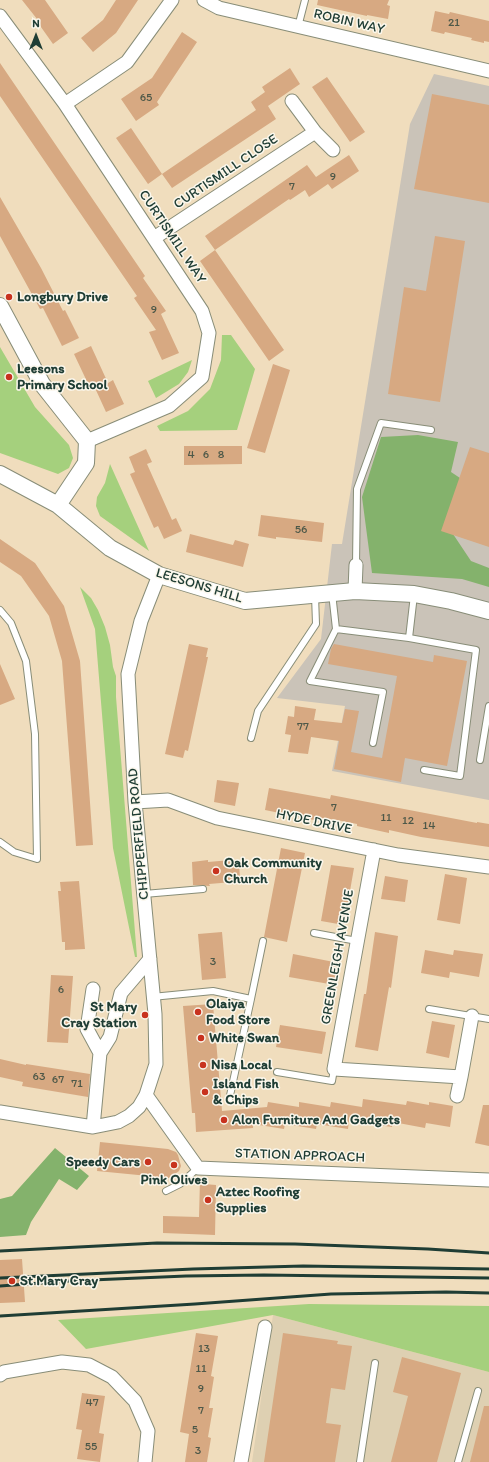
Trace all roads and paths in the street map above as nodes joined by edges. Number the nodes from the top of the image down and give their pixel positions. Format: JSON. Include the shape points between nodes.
{"nodes":[{"id":1,"x":172,"y":0,"type":"edge"},
{"id":2,"x":204,"y":0,"type":"edge"},
{"id":3,"x":305,"y":0,"type":"edge"},
{"id":4,"x":0,"y":16,"type":"edge"},
{"id":5,"x":298,"y":27,"type":"junction"},
{"id":6,"x":489,"y":71,"type":"edge"},
{"id":7,"x":292,"y":101,"type":"dead end"},
{"id":8,"x":65,"y":104,"type":"junction"},
{"id":9,"x":314,"y":132,"type":"junction"},
{"id":10,"x":333,"y":150,"type":"dead end"},
{"id":11,"x":154,"y":238,"type":"junction"},
{"id":12,"x":0,"y":306,"type":"edge"},
{"id":13,"x":431,"y":430,"type":"dead end"},
{"id":14,"x":87,"y":441,"type":"junction"},
{"id":15,"x":0,"y":474,"type":"edge"},
{"id":16,"x":58,"y":505,"type":"junction"},
{"id":17,"x":356,"y":565,"type":"joint"},
{"id":18,"x":159,"y":575,"type":"junction"},
{"id":19,"x":355,"y":591,"type":"junction"},
{"id":20,"x":332,"y":593,"type":"junction"},
{"id":21,"x":414,"y":594,"type":"junction"},
{"id":22,"x":315,"y":595,"type":"junction"},
{"id":23,"x":0,"y":610,"type":"edge"},
{"id":24,"x":489,"y":611,"type":"edge"},
{"id":25,"x":336,"y":629,"type":"junction"},
{"id":26,"x":409,"y":638,"type":"junction"},
{"id":27,"x":489,"y":706,"type":"edge"},
{"id":28,"x":251,"y":738,"type":"dead end"},
{"id":29,"x":373,"y":743,"type":"dead end"},
{"id":30,"x":480,"y":760,"type":"dead end"},
{"id":31,"x":424,"y":770,"type":"dead end"},
{"id":32,"x":136,"y":802,"type":"junction"},
{"id":33,"x":0,"y":842,"type":"edge"},
{"id":34,"x":374,"y":850,"type":"junction"},
{"id":35,"x":489,"y":867,"type":"edge"},
{"id":36,"x":203,"y":889,"type":"dead end"},
{"id":37,"x":144,"y":894,"type":"junction"},
{"id":38,"x":314,"y":933,"type":"dead end"},
{"id":39,"x":263,"y":941,"type":"dead end"},
{"id":40,"x":358,"y":941,"type":"junction"},
{"id":41,"x":150,"y":959,"type":"junction"},
{"id":42,"x":93,"y":989,"type":"dead end"},
{"id":43,"x":152,"y":996,"type":"junction"},
{"id":44,"x":251,"y":999,"type":"junction"},
{"id":45,"x":429,"y":1009,"type":"dead end"},
{"id":46,"x":472,"y":1016,"type":"junction"},
{"id":47,"x":489,"y":1019,"type":"edge"},
{"id":48,"x":100,"y":1053,"type":"junction"},
{"id":49,"x":334,"y":1069,"type":"junction"},
{"id":50,"x":277,"y":1072,"type":"dead end"},
{"id":51,"x":461,"y":1077,"type":"junction"},
{"id":52,"x":146,"y":1096,"type":"junction"},
{"id":53,"x":457,"y":1096,"type":"dead end"},
{"id":54,"x":229,"y":1100,"type":"dead end"},
{"id":55,"x":0,"y":1112,"type":"edge"},
{"id":56,"x":93,"y":1127,"type":"junction"},
{"id":57,"x":198,"y":1168,"type":"junction"},
{"id":58,"x":489,"y":1180,"type":"edge"},
{"id":59,"x":166,"y":1191,"type":"dead end"},
{"id":60,"x":265,"y":1327,"type":"dead end"},
{"id":61,"x":375,"y":1362,"type":"dead end"},
{"id":62,"x":0,"y":1374,"type":"edge"},
{"id":63,"x":478,"y":1391,"type":"dead end"},
{"id":64,"x":145,"y":1462,"type":"edge"},
{"id":65,"x":241,"y":1462,"type":"edge"},
{"id":66,"x":360,"y":1462,"type":"edge"},
{"id":67,"x":458,"y":1462,"type":"edge"}],
"edges":[{"from":1,"to":8,"type":"street","via":[[127,62]]},
{"from":2,"to":5,"type":"street","name":"ROBIN WAY","via":[[219,8]]},
{"from":3,"to":5,"type":"lane"},
{"from":4,"to":8,"type":"street","name":"CURTISMILL WAY"},
{"from":5,"to":6,"type":"street","name":"ROBIN WAY"},
{"from":7,"to":9,"type":"street"},
{"from":8,"to":11,"type":"street","name":"CURTISMILL WAY"},
{"from":9,"to":10,"type":"street"},
{"from":9,"to":11,"type":"street","name":"CURTISMILL CLOSE"},
{"from":11,"to":14,"type":"street","name":"CURTISMILL WAY","via":[[202,311],[209,333],[202,378],[169,406]]},
{"from":12,"to":14,"type":"street","via":[[42,384]]},
{"from":13,"to":17,"type":"lane","via":[[381,423],[357,489]]},
{"from":14,"to":16,"type":"street","via":[[86,463]]},
{"from":15,"to":16,"type":"street","name":"LEESONS HILL"},
{"from":16,"to":18,"type":"street","name":"LEESONS HILL","via":[[110,548]]},
{"from":17,"to":19,"type":"street"},
{"from":18,"to":22,"type":"street","name":"LEESONS HILL","via":[[245,601]]},
{"from":18,"to":32,"type":"street","name":"CHIPPERFIELD ROAD","via":[[141,621],[128,674]]},
{"from":19,"to":20,"type":"street","name":"LEESONS HILL"},
{"from":19,"to":21,"type":"street","name":"LEESONS HILL"},
{"from":20,"to":22,"type":"street","name":"LEESONS HILL"},
{"from":20,"to":25,"type":"lane"},
{"from":21,"to":24,"type":"street","name":"LEESONS HILL"},
{"from":21,"to":26,"type":"lane"},
{"from":22,"to":28,"type":"lane","via":[[316,624],[258,711]]},
{"from":23,"to":33,"type":"lane","via":[[11,623],[26,661],[35,734],[37,859],[14,852]]},
{"from":25,"to":26,"type":"lane"},
{"from":25,"to":29,"type":"lane","via":[[310,681],[383,692]]},
{"from":26,"to":31,"type":"lane","via":[[476,650],[460,776]]},
{"from":27,"to":30,"type":"lane"},
{"from":32,"to":34,"type":"street","name":"HYDE DRIVE","via":[[168,800],[217,818]]},
{"from":32,"to":37,"type":"street","name":"CHIPPERFIELD ROAD"},
{"from":34,"to":35,"type":"street","name":"HYDE DRIVE"},
{"from":34,"to":40,"type":"street","name":"GREENLEIGH AVENUE"},
{"from":36,"to":37,"type":"lane"},
{"from":37,"to":41,"type":"street","name":"CHIPPERFIELD ROAD"},
{"from":38,"to":40,"type":"lane"},
{"from":39,"to":44,"type":"lane"},
{"from":40,"to":49,"type":"street","name":"GREENLEIGH AVENUE"},
{"from":41,"to":43,"type":"street","name":"CHIPPERFIELD ROAD"},
{"from":41,"to":48,"type":"street","via":[[121,993],[110,1037]]},
{"from":42,"to":48,"type":"street","via":[[87,1029]]},
{"from":43,"to":44,"type":"lane","via":[[213,991]]},
{"from":43,"to":52,"type":"street","name":"CHIPPERFIELD ROAD","via":[[156,1064]]},
{"from":44,"to":54,"type":"lane"},
{"from":45,"to":46,"type":"lane"},
{"from":46,"to":47,"type":"lane"},
{"from":46,"to":51,"type":"street"},
{"from":48,"to":56,"type":"street"},
{"from":49,"to":50,"type":"lane","via":[[332,1081]]},
{"from":49,"to":51,"type":"street"},
{"from":51,"to":53,"type":"street"},
{"from":52,"to":56,"type":"street","via":[[129,1116],[118,1122]]},
{"from":52,"to":57,"type":"street"},
{"from":55,"to":56,"type":"street"},
{"from":57,"to":58,"type":"street","name":"STATION APPROACH"},
{"from":57,"to":59,"type":"lane","via":[[180,1184]]},
{"from":60,"to":65,"type":"street"},
{"from":61,"to":66,"type":"lane"},
{"from":62,"to":64,"type":"street","via":[[62,1362],[89,1365],[112,1377],[136,1401],[148,1431]]},
{"from":63,"to":67,"type":"lane"}]}
